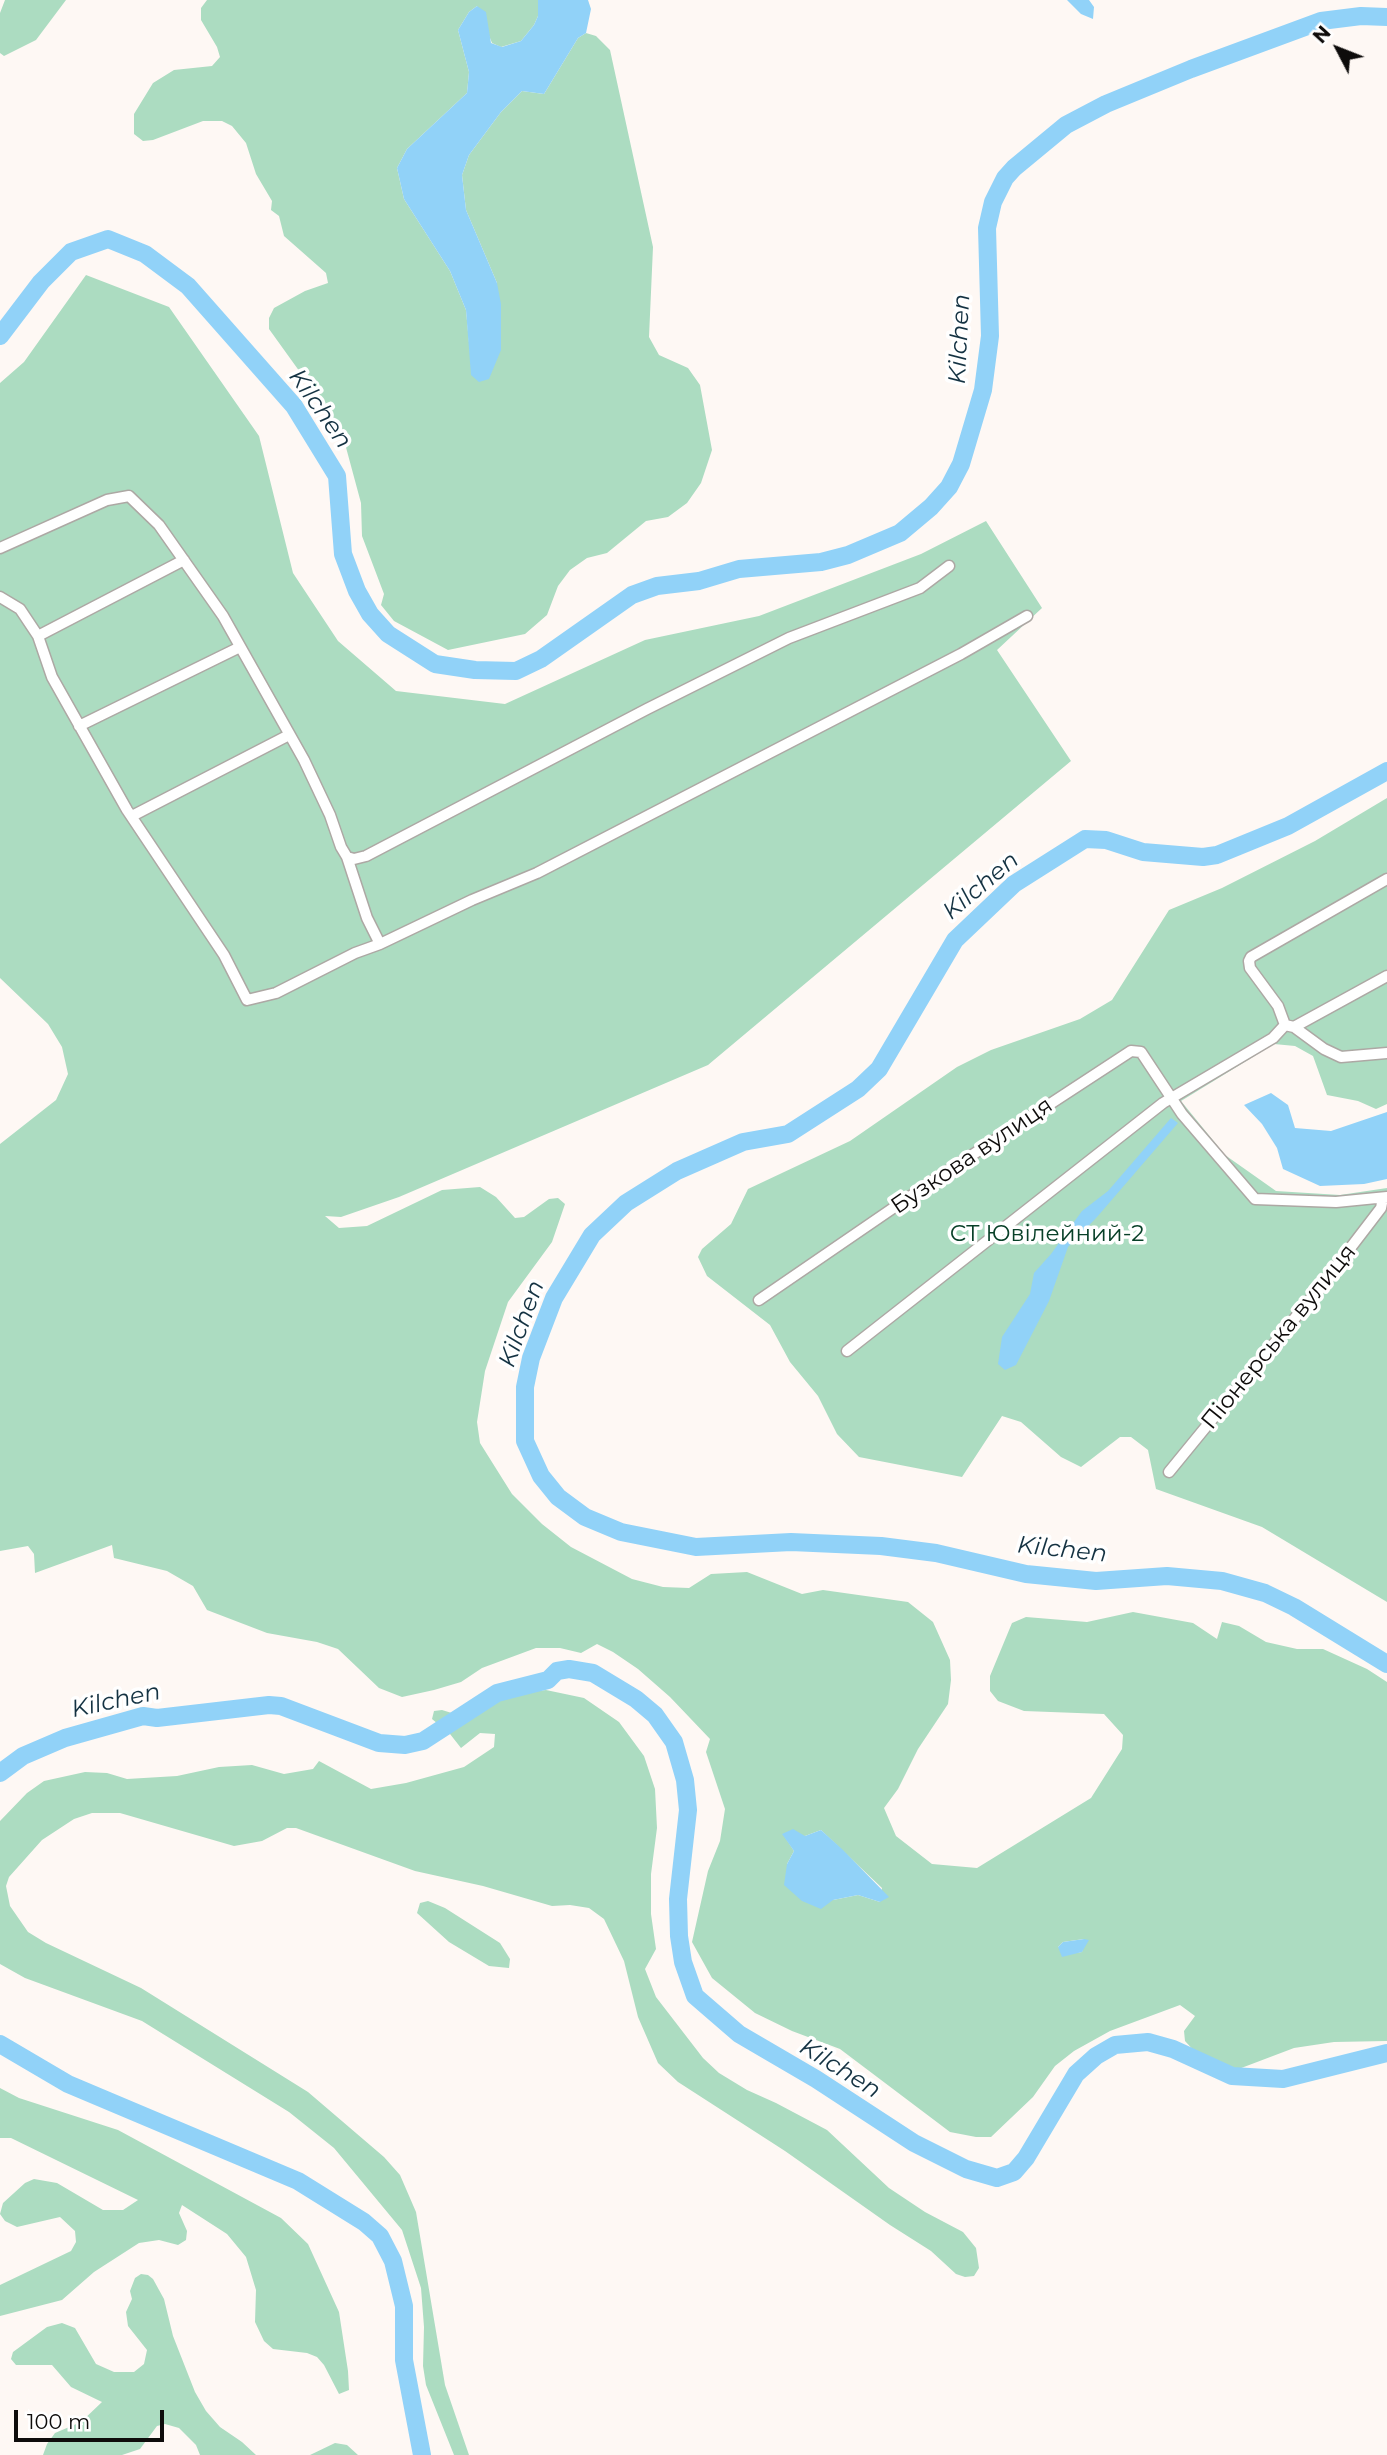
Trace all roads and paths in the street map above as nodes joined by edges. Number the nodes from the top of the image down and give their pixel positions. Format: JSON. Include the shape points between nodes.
{"nodes":[{"id":1,"x":0,"y":548,"type":"edge"},
{"id":2,"x":184,"y":560,"type":"junction"},
{"id":3,"x":949,"y":566,"type":"dead end"},
{"id":4,"x":0,"y":597,"type":"edge"},
{"id":5,"x":1027,"y":616,"type":"dead end"},
{"id":6,"x":38,"y":636,"type":"junction"},
{"id":7,"x":240,"y":647,"type":"junction"},
{"id":8,"x":79,"y":726,"type":"junction"},
{"id":9,"x":289,"y":735,"type":"junction"},
{"id":10,"x":132,"y":816,"type":"junction"},
{"id":11,"x":347,"y":857,"type":"junction"},
{"id":12,"x":1387,"y":879,"type":"edge"},
{"id":13,"x":380,"y":944,"type":"junction"},
{"id":14,"x":1387,"y":976,"type":"edge"},
{"id":15,"x":1289,"y":1026,"type":"junction"},
{"id":16,"x":1387,"y":1053,"type":"edge"},
{"id":17,"x":1172,"y":1098,"type":"junction"},
{"id":18,"x":1385,"y":1197,"type":"edge"},
{"id":19,"x":759,"y":1300,"type":"dead end"},
{"id":20,"x":847,"y":1351,"type":"dead end"},
{"id":21,"x":1169,"y":1472,"type":"dead end"}],
"edges":[{"from":1,"to":2,"type":"street","via":[[107,500],[129,496],[159,525]]},
{"from":2,"to":6,"type":"street"},
{"from":2,"to":7,"type":"street"},
{"from":3,"to":11,"type":"street","via":[[920,587],[789,638],[670,697],[366,856]]},
{"from":4,"to":6,"type":"street","via":[[20,609]]},
{"from":5,"to":13,"type":"street","via":[[537,873]]},
{"from":6,"to":8,"type":"street","via":[[52,677]]},
{"from":7,"to":8,"type":"street"},
{"from":7,"to":9,"type":"street"},
{"from":8,"to":10,"type":"street"},
{"from":9,"to":10,"type":"street"},
{"from":9,"to":11,"type":"street"},
{"from":10,"to":13,"type":"street","via":[[224,955],[247,1000],[276,993]]},
{"from":11,"to":13,"type":"street"},
{"from":12,"to":15,"type":"street","via":[[1251,957],[1250,968]]},
{"from":14,"to":15,"type":"street"},
{"from":15,"to":16,"type":"street","via":[[1341,1057]]},
{"from":15,"to":17,"type":"street"},
{"from":17,"to":18,"type":"street","via":[[1255,1199],[1336,1202]]},
{"from":17,"to":19,"type":"street","name":"Бузкова вулиця","via":[[1141,1052],[1131,1051]]},
{"from":17,"to":20,"type":"street"},
{"from":18,"to":21,"type":"street","name":"Піонерська вулиця","via":[[1322,1285]]}]}
